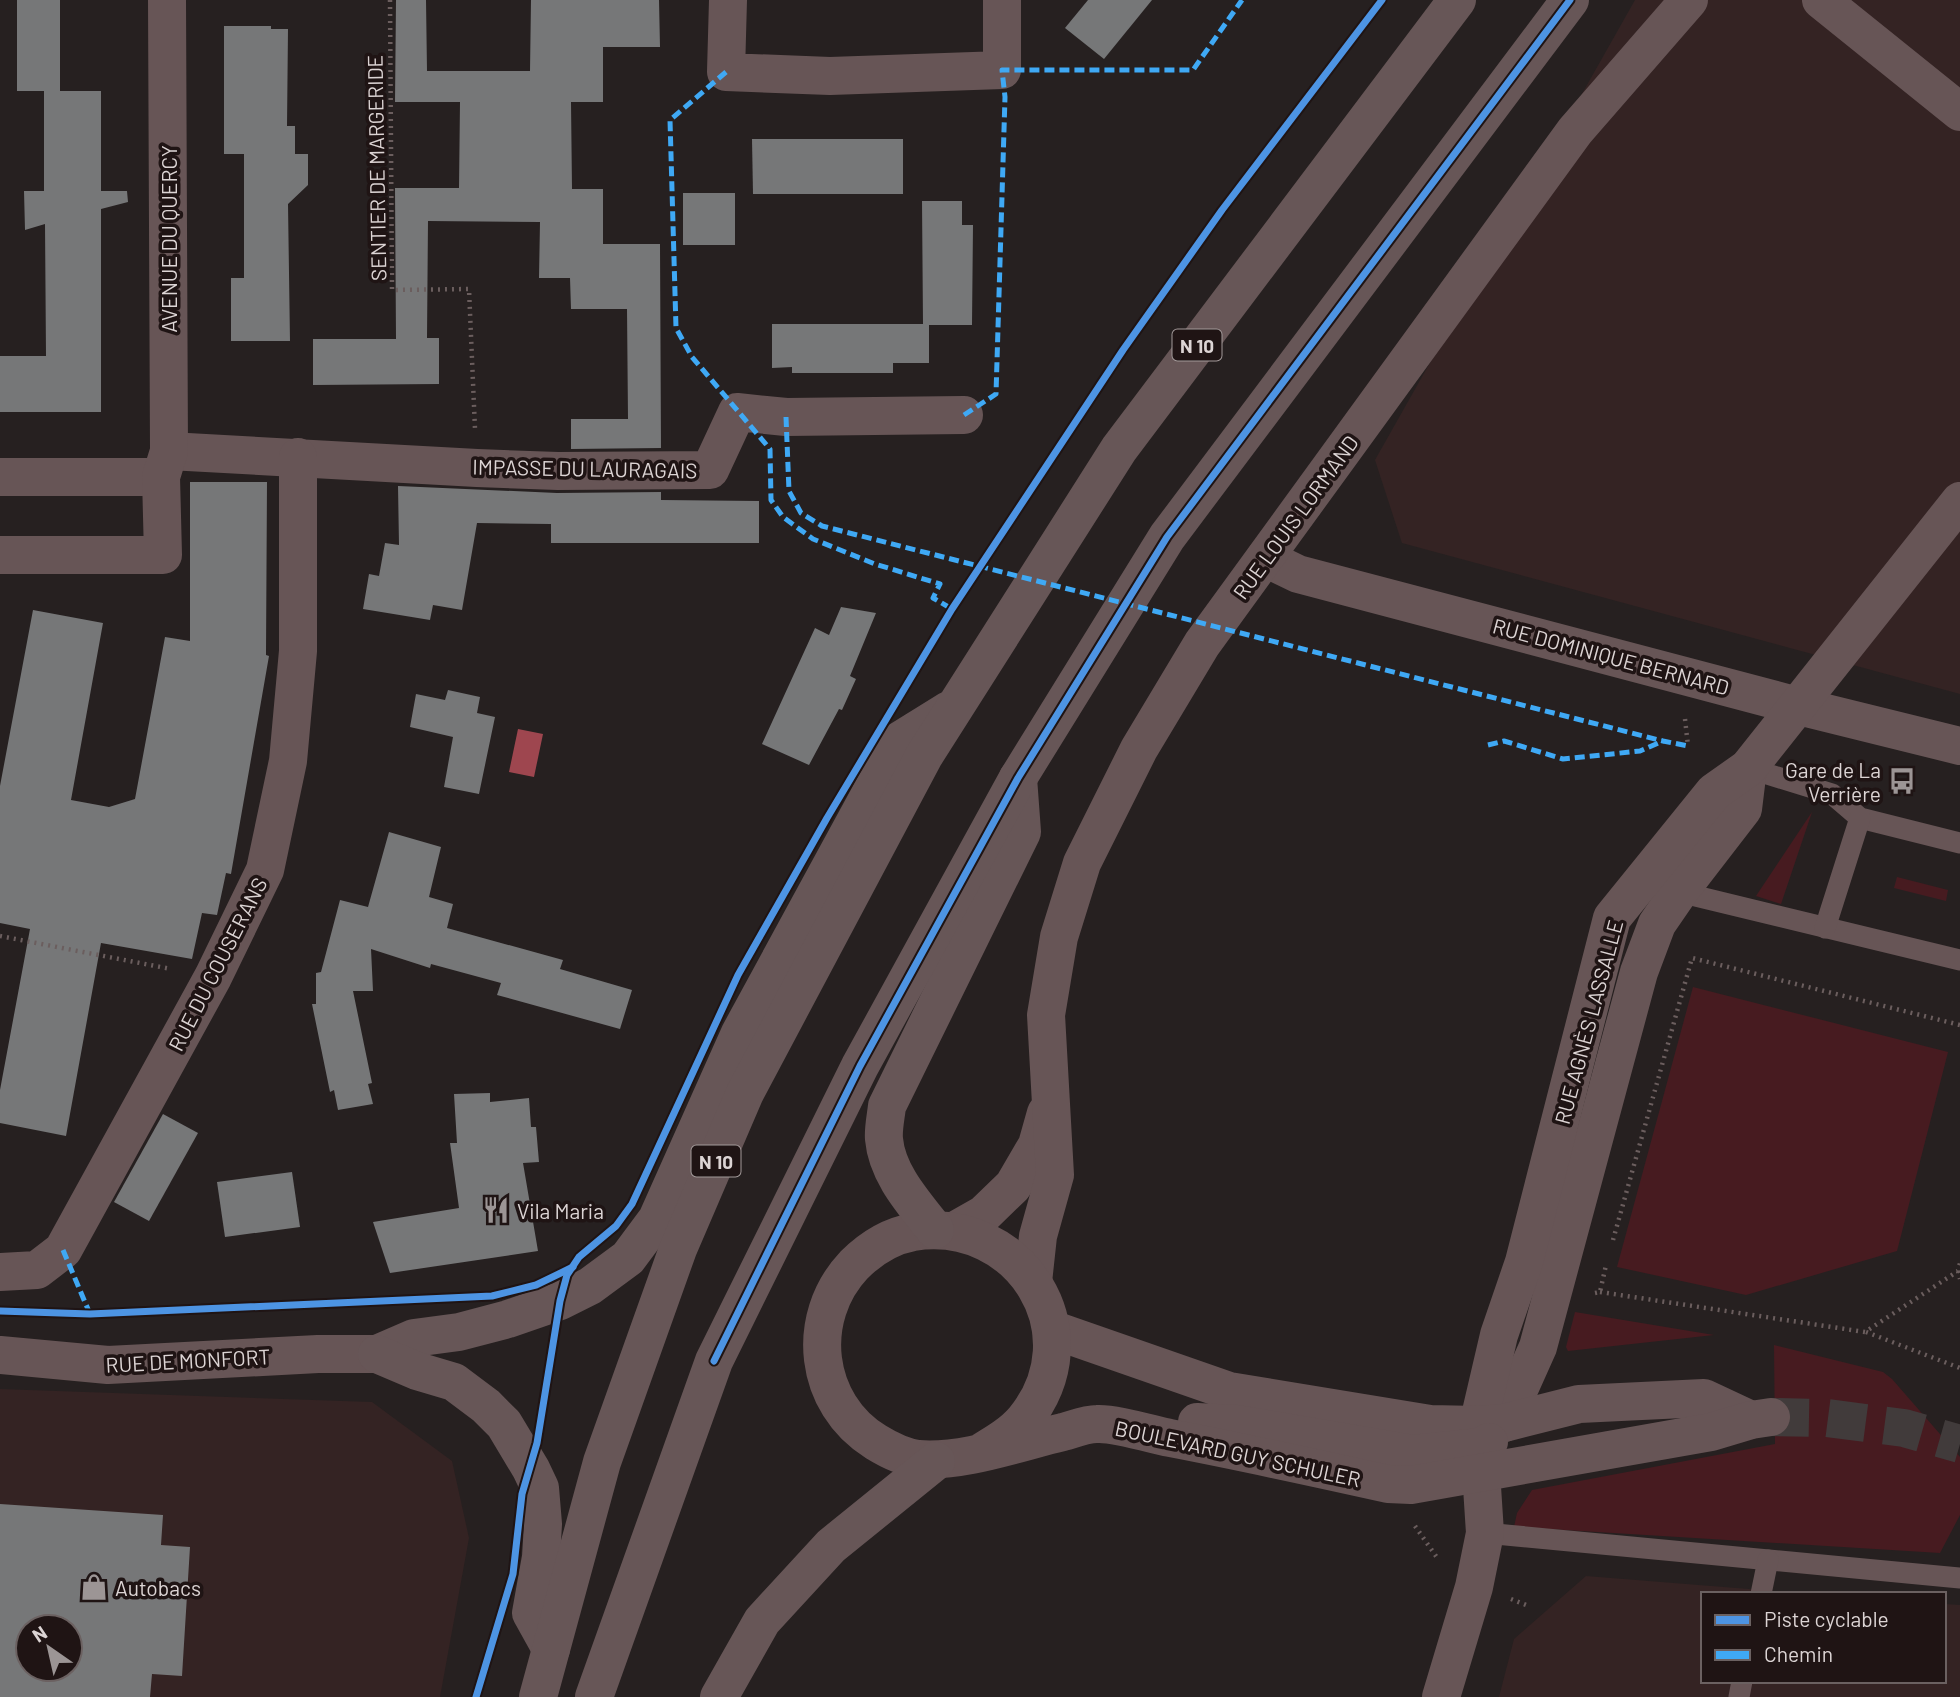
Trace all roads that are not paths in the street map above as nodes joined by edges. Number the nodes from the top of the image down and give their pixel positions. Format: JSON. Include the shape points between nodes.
{"nodes":[{"id":1,"x":167,"y":0,"type":"edge"},
{"id":2,"x":728,"y":0,"type":"edge"},
{"id":3,"x":1002,"y":0,"type":"edge"},
{"id":4,"x":1457,"y":0,"type":"edge"},
{"id":5,"x":1570,"y":0,"type":"edge"},
{"id":6,"x":1689,"y":0,"type":"edge"},
{"id":7,"x":1821,"y":0,"type":"edge"},
{"id":8,"x":1960,"y":111,"type":"edge"},
{"id":9,"x":964,"y":415,"type":"dead end"},
{"id":10,"x":298,"y":457,"type":"junction"},
{"id":11,"x":165,"y":464,"type":"junction"},
{"id":12,"x":0,"y":477,"type":"edge"},
{"id":13,"x":1960,"y":501,"type":"edge"},
{"id":14,"x":1265,"y":558,"type":"junction"},
{"id":15,"x":1,"y":559,"type":"edge"},
{"id":16,"x":957,"y":705,"type":"junction"},
{"id":17,"x":1798,"y":706,"type":"junction"},
{"id":18,"x":1960,"y":746,"type":"edge"},
{"id":19,"x":1748,"y":768,"type":"junction"},
{"id":20,"x":1018,"y":778,"type":"junction"},
{"id":21,"x":1860,"y":818,"type":"junction"},
{"id":22,"x":1960,"y":843,"type":"edge"},
{"id":23,"x":1679,"y":892,"type":"junction"},
{"id":24,"x":1825,"y":928,"type":"junction"},
{"id":25,"x":1960,"y":960,"type":"edge"},
{"id":26,"x":1050,"y":1100,"type":"junction"},
{"id":27,"x":945,"y":1230,"type":"junction"},
{"id":28,"x":0,"y":1272,"type":"edge"},
{"id":29,"x":1033,"y":1282,"type":"junction"},
{"id":30,"x":1051,"y":1329,"type":"junction"},
{"id":31,"x":377,"y":1354,"type":"junction"},
{"id":32,"x":0,"y":1355,"type":"edge"},
{"id":33,"x":1097,"y":1424,"type":"junction"},
{"id":34,"x":1486,"y":1442,"type":"junction"},
{"id":35,"x":983,"y":1451,"type":"junction"},
{"id":36,"x":936,"y":1461,"type":"junction"},
{"id":37,"x":1485,"y":1533,"type":"junction"},
{"id":38,"x":1768,"y":1560,"type":"junction"},
{"id":39,"x":1960,"y":1578,"type":"edge"},
{"id":40,"x":1760,"y":1592,"type":"edge"},
{"id":41,"x":551,"y":1649,"type":"junction"},
{"id":42,"x":538,"y":1697,"type":"edge"},
{"id":43,"x":594,"y":1697,"type":"edge"},
{"id":44,"x":719,"y":1697,"type":"edge"},
{"id":45,"x":1441,"y":1697,"type":"edge"}],
"edges":[{"from":1,"to":11,"type":"street","name":"AVENUE DU QUERCY"},
{"from":2,"to":3,"type":"street","via":[[726,72],[830,76],[1002,70]]},
{"from":4,"to":16,"type":"main road","number":"N 10","via":[[1119,449]]},
{"from":5,"to":20,"type":"main road","via":[[1167,537]]},
{"from":6,"to":14,"type":"street","name":"RUE LOUIS LORMAND","via":[[1576,131]]},
{"from":7,"to":8,"type":"street"},
{"from":9,"to":10,"type":"street","name":"IMPASSE DU LAURAGAIS","via":[[786,417],[737,412],[710,470],[558,471]]},
{"from":10,"to":11,"type":"street","name":"IMPASSE DU LAURAGAIS"},
{"from":10,"to":28,"type":"street","name":"RUE DU COUSERANS","via":[[298,651],[288,761],[265,870],[213,977],[63,1250],[37,1270]]},
{"from":11,"to":12,"type":"street","name":"IMPASSE DU LAURAGAIS"},
{"from":11,"to":15,"type":"street","name":"AVENUE DU QUERCY","via":[[163,555]]},
{"from":13,"to":17,"type":"street","name":"RUE AGNÈS LASSALLE"},
{"from":14,"to":17,"type":"street","name":"RUE DOMINIQUE BERNARD","via":[[1298,574]]},
{"from":14,"to":26,"type":"street","name":"RUE LOUIS LORMAND","via":[[1202,644],[1139,749],[1083,863],[1059,937],[1045,1015]]},
{"from":16,"to":31,"type":"main road","via":[[899,741],[740,1033],[657,1219],[628,1258],[560,1301],[459,1332],[414,1338]]},
{"from":16,"to":41,"type":"main road","number":"N 10","via":[[924,757],[739,1105],[678,1249],[602,1462]]},
{"from":17,"to":18,"type":"street","name":"RUE DOMINIQUE BERNARD"},
{"from":17,"to":19,"type":"street","name":"RUE AGNÈS LASSALLE"},
{"from":19,"to":21,"type":"lane","via":[[1832,794]]},
{"from":19,"to":23,"type":"street","via":[[1743,809]]},
{"from":19,"to":34,"type":"street","name":"RUE AGNÈS LASSALLE","via":[[1714,792],[1612,918],[1524,1262],[1499,1335]]},
{"from":20,"to":27,"type":"main road","via":[[1022,831],[887,1106],[884,1139],[894,1172],[908,1195]]},
{"from":20,"to":43,"type":"main road","via":[[860,1066],[714,1361]]},
{"from":21,"to":22,"type":"lane"},
{"from":21,"to":24,"type":"lane"},
{"from":23,"to":24,"type":"lane"},
{"from":23,"to":34,"type":"street","name":"RUE AGNÈS LASSALLE","via":[[1657,924],[1639,972],[1538,1347]]},
{"from":24,"to":25,"type":"lane"},
{"from":26,"to":27,"type":"street","name":"RUE LOUIS LORMAND","via":[[1037,1145],[1013,1186],[984,1214]]},
{"from":26,"to":29,"type":"street","name":"RUE LOUIS LORMAND","via":[[1055,1175],[1038,1236]]},
{"from":27,"to":29,"type":"street","name":"BOULEVARD GUY SCHULER","via":[[985,1240],[1012,1258]]},
{"from":27,"to":36,"type":"street","name":"BOULEVARD GUY SCHULER","via":[[910,1233],[863,1255],[832,1296],[823,1320],[821,1346],[824,1371],[846,1417],[886,1449]]},
{"from":29,"to":30,"type":"street","name":"BOULEVARD GUY SCHULER"},
{"from":30,"to":34,"type":"street","via":[[1229,1391],[1430,1424]]},
{"from":30,"to":35,"type":"street","name":"BOULEVARD GUY SCHULER","via":[[1052,1353],[1037,1401],[1023,1421]]},
{"from":31,"to":32,"type":"street","name":"RUE DE MONFORT","via":[[108,1365]]},
{"from":31,"to":41,"type":"main road","via":[[454,1382],[503,1424],[531,1469],[540,1488],[543,1524],[531,1613]]},
{"from":33,"to":34,"type":"street","via":[[1237,1424],[1413,1454]]},
{"from":33,"to":34,"type":"street","name":"BOULEVARD GUY SCHULER","via":[[1388,1484],[1411,1485]]},
{"from":33,"to":35,"type":"street","name":"BOULEVARD GUY SCHULER"},
{"from":34,"to":34,"type":"street","via":[[1580,1404],[1704,1398],[1761,1418],[1711,1432]]},
{"from":34,"to":37,"type":"street"},
{"from":35,"to":36,"type":"street","name":"BOULEVARD GUY SCHULER"},
{"from":36,"to":44,"type":"main road","via":[[831,1546],[788,1592],[762,1621]]},
{"from":37,"to":38,"type":"lane"},
{"from":37,"to":45,"type":"street","via":[[1475,1587]]},
{"from":38,"to":39,"type":"lane"},
{"from":38,"to":40,"type":"lane"},
{"from":41,"to":42,"type":"main road","number":"N 10"}]}
